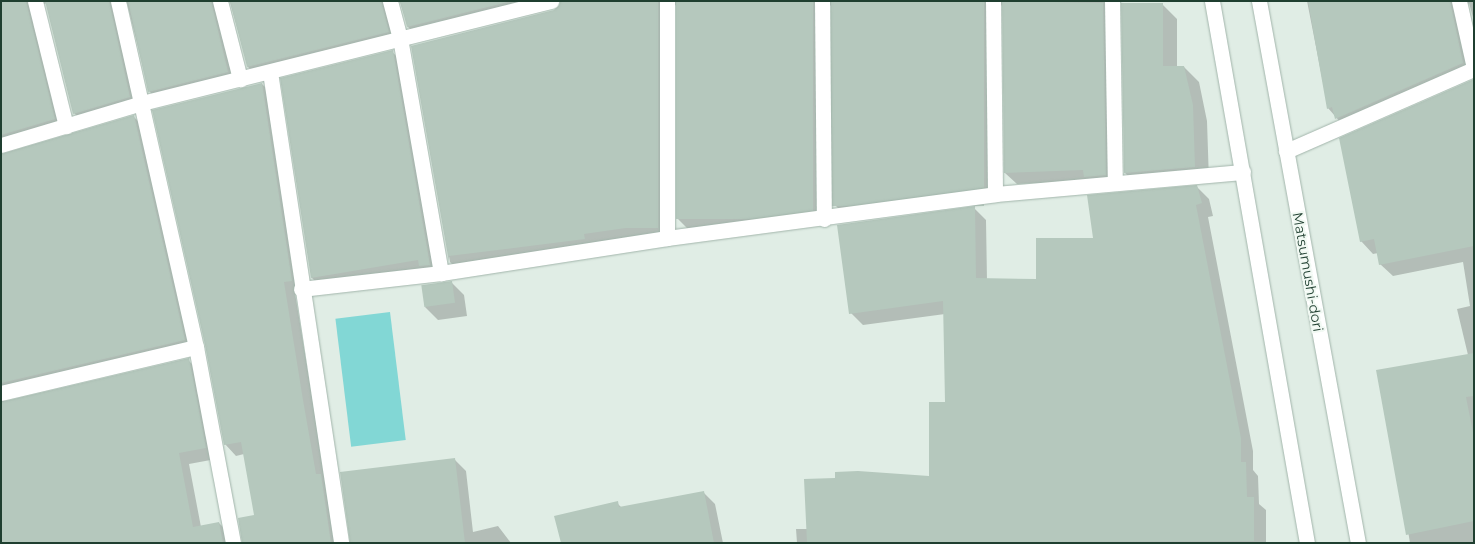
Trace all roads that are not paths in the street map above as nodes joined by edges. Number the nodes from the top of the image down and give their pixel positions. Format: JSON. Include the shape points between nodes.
{"nodes":[{"id":1,"x":35,"y":1,"type":"edge"},
{"id":2,"x":118,"y":1,"type":"edge"},
{"id":3,"x":220,"y":1,"type":"edge"},
{"id":4,"x":390,"y":1,"type":"edge"},
{"id":5,"x":552,"y":1,"type":"edge"},
{"id":6,"x":667,"y":1,"type":"edge"},
{"id":7,"x":822,"y":1,"type":"edge"},
{"id":8,"x":994,"y":1,"type":"edge"},
{"id":9,"x":1112,"y":1,"type":"edge"},
{"id":10,"x":1212,"y":1,"type":"edge"},
{"id":11,"x":1259,"y":1,"type":"edge"},
{"id":12,"x":1459,"y":1,"type":"edge"},
{"id":13,"x":400,"y":38,"type":"junction"},
{"id":14,"x":1474,"y":69,"type":"edge"},
{"id":15,"x":270,"y":72,"type":"junction"},
{"id":16,"x":240,"y":80,"type":"junction"},
{"id":17,"x":142,"y":103,"type":"junction"},
{"id":18,"x":66,"y":126,"type":"junction"},
{"id":19,"x":1,"y":145,"type":"edge"},
{"id":20,"x":1286,"y":151,"type":"junction"},
{"id":21,"x":1243,"y":172,"type":"junction"},
{"id":22,"x":1115,"y":182,"type":"junction"},
{"id":23,"x":995,"y":194,"type":"junction"},
{"id":24,"x":824,"y":219,"type":"junction"},
{"id":25,"x":666,"y":238,"type":"junction"},
{"id":26,"x":440,"y":273,"type":"junction"},
{"id":27,"x":301,"y":289,"type":"junction"},
{"id":28,"x":196,"y":347,"type":"junction"},
{"id":29,"x":1,"y":393,"type":"edge"},
{"id":30,"x":233,"y":543,"type":"edge"},
{"id":31,"x":341,"y":543,"type":"edge"},
{"id":32,"x":1307,"y":543,"type":"edge"},
{"id":33,"x":1358,"y":543,"type":"edge"}],
"edges":[{"from":1,"to":18,"type":"street"},
{"from":2,"to":17,"type":"street"},
{"from":3,"to":16,"type":"street"},
{"from":4,"to":13,"type":"street"},
{"from":5,"to":13,"type":"street"},
{"from":6,"to":25,"type":"street"},
{"from":7,"to":24,"type":"street"},
{"from":8,"to":23,"type":"street"},
{"from":9,"to":22,"type":"street"},
{"from":10,"to":21,"type":"street"},
{"from":11,"to":20,"type":"street","name":"Matsumushi-dori"},
{"from":12,"to":14,"type":"street"},
{"from":13,"to":15,"type":"street"},
{"from":13,"to":26,"type":"street"},
{"from":14,"to":20,"type":"street"},
{"from":15,"to":16,"type":"street"},
{"from":15,"to":27,"type":"street"},
{"from":16,"to":17,"type":"street"},
{"from":17,"to":18,"type":"street"},
{"from":17,"to":28,"type":"street"},
{"from":18,"to":19,"type":"street"},
{"from":20,"to":33,"type":"street","name":"Matsumushi-dori"},
{"from":21,"to":22,"type":"street"},
{"from":21,"to":32,"type":"street"},
{"from":22,"to":23,"type":"street"},
{"from":23,"to":24,"type":"street"},
{"from":24,"to":25,"type":"street"},
{"from":25,"to":26,"type":"street"},
{"from":26,"to":27,"type":"street"},
{"from":27,"to":31,"type":"street"},
{"from":28,"to":29,"type":"street"},
{"from":28,"to":30,"type":"street"}]}
